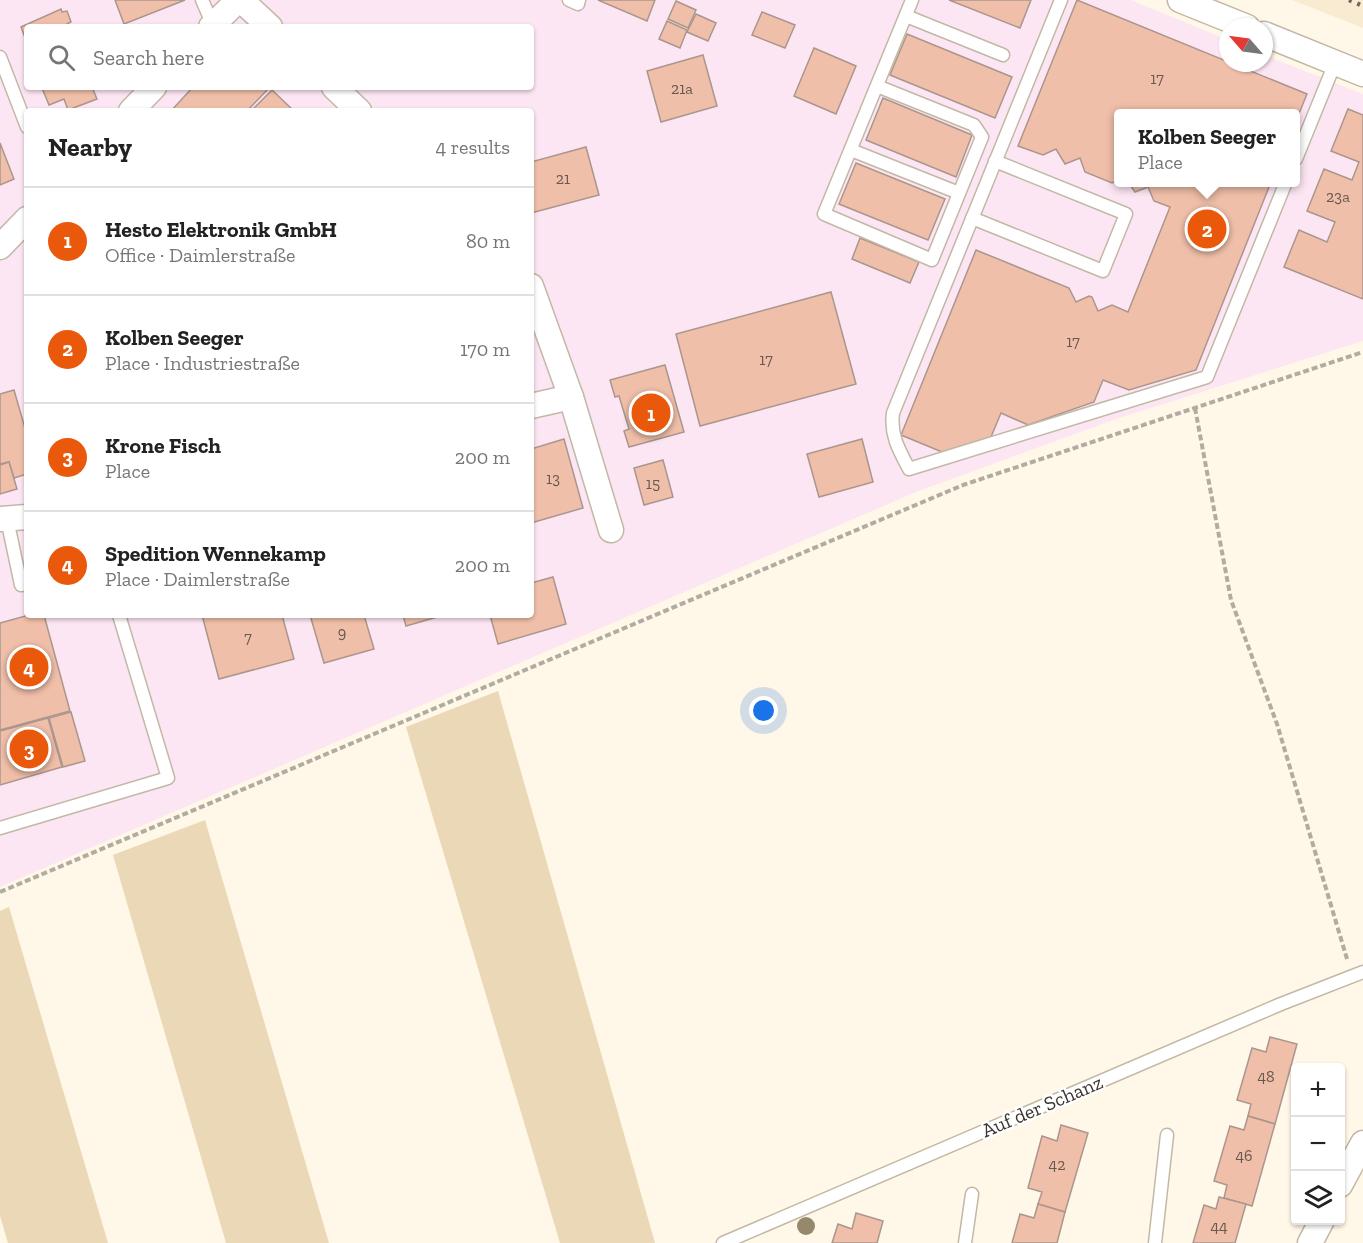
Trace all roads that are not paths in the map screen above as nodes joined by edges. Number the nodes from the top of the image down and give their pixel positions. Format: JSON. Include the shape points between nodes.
{"nodes":[{"id":1,"x":202,"y":0,"type":"edge"},
{"id":2,"x":240,"y":0,"type":"edge"},
{"id":3,"x":569,"y":0,"type":"edge"},
{"id":4,"x":579,"y":0,"type":"edge"},
{"id":5,"x":912,"y":0,"type":"edge"},
{"id":6,"x":1060,"y":0,"type":"edge"},
{"id":7,"x":1180,"y":0,"type":"edge"},
{"id":8,"x":906,"y":16,"type":"junction"},
{"id":9,"x":1225,"y":18,"type":"edge"},
{"id":10,"x":211,"y":24,"type":"edge"},
{"id":11,"x":214,"y":24,"type":"edge"},
{"id":12,"x":267,"y":24,"type":"edge"},
{"id":13,"x":1273,"y":38,"type":"edge"},
{"id":14,"x":1003,"y":55,"type":"dead end"},
{"id":15,"x":0,"y":57,"type":"edge"},
{"id":16,"x":1335,"y":63,"type":"junction"},
{"id":17,"x":1363,"y":74,"type":"edge"},
{"id":18,"x":877,"y":86,"type":"junction"},
{"id":19,"x":151,"y":90,"type":"edge"},
{"id":20,"x":337,"y":90,"type":"edge"},
{"id":21,"x":134,"y":108,"type":"edge"},
{"id":22,"x":356,"y":108,"type":"edge"},
{"id":23,"x":24,"y":119,"type":"edge"},
{"id":24,"x":1300,"y":149,"type":"edge"},
{"id":25,"x":851,"y":150,"type":"junction"},
{"id":26,"x":995,"y":161,"type":"junction"},
{"id":27,"x":1284,"y":187,"type":"edge"},
{"id":28,"x":959,"y":193,"type":"junction"},
{"id":29,"x":972,"y":218,"type":"junction"},
{"id":30,"x":24,"y":222,"type":"edge"},
{"id":31,"x":0,"y":247,"type":"edge"},
{"id":32,"x":534,"y":294,"type":"edge"},
{"id":33,"x":571,"y":397,"type":"junction"},
{"id":34,"x":534,"y":405,"type":"edge"},
{"id":35,"x":12,"y":518,"type":"edge"},
{"id":36,"x":611,"y":530,"type":"dead end"},
{"id":37,"x":24,"y":584,"type":"edge"},
{"id":38,"x":120,"y":618,"type":"edge"},
{"id":39,"x":0,"y":828,"type":"edge"},
{"id":40,"x":1358,"y":974,"type":"edge"},
{"id":41,"x":1167,"y":1135,"type":"dead end"},
{"id":42,"x":1363,"y":1143,"type":"edge"},
{"id":43,"x":1345,"y":1177,"type":"edge"},
{"id":44,"x":972,"y":1194,"type":"dead end"},
{"id":45,"x":1320,"y":1225,"type":"edge"},
{"id":46,"x":723,"y":1243,"type":"edge"},
{"id":47,"x":964,"y":1243,"type":"edge"},
{"id":48,"x":1155,"y":1243,"type":"edge"},
{"id":49,"x":1310,"y":1243,"type":"edge"}],
"edges":[{"from":1,"to":10,"type":"lane"},
{"from":2,"to":11,"type":"street"},
{"from":2,"to":12,"type":"street"},
{"from":3,"to":4,"type":"lane","via":[[578,4]]},
{"from":5,"to":8,"type":"lane"},
{"from":6,"to":26,"type":"lane"},
{"from":7,"to":9,"type":"street"},
{"from":8,"to":14,"type":"lane"},
{"from":8,"to":18,"type":"lane"},
{"from":13,"to":16,"type":"street"},
{"from":15,"to":23,"type":"lane"},
{"from":16,"to":17,"type":"street"},
{"from":16,"to":24,"type":"lane"},
{"from":18,"to":25,"type":"lane"},
{"from":18,"to":28,"type":"lane","via":[[974,125],[982,137]]},
{"from":19,"to":21,"type":"street"},
{"from":20,"to":22,"type":"street"},
{"from":25,"to":28,"type":"lane"},
{"from":25,"to":28,"type":"lane","via":[[824,214],[933,260]]},
{"from":26,"to":29,"type":"lane"},
{"from":26,"to":29,"type":"lane","via":[[1126,214],[1103,271]]},
{"from":27,"to":29,"type":"lane","via":[[1207,377],[909,469],[894,439],[893,413]]},
{"from":30,"to":31,"type":"street"},
{"from":32,"to":33,"type":"street"},
{"from":33,"to":34,"type":"street"},
{"from":33,"to":36,"type":"street"},
{"from":35,"to":37,"type":"lane","via":[[21,585]]},
{"from":38,"to":39,"type":"lane","via":[[168,778]]},
{"from":40,"to":46,"type":"lane","name":"Auf der Schanz"},
{"from":41,"to":48,"type":"lane"},
{"from":42,"to":43,"type":"street"},
{"from":44,"to":47,"type":"lane"},
{"from":45,"to":49,"type":"street"}]}
